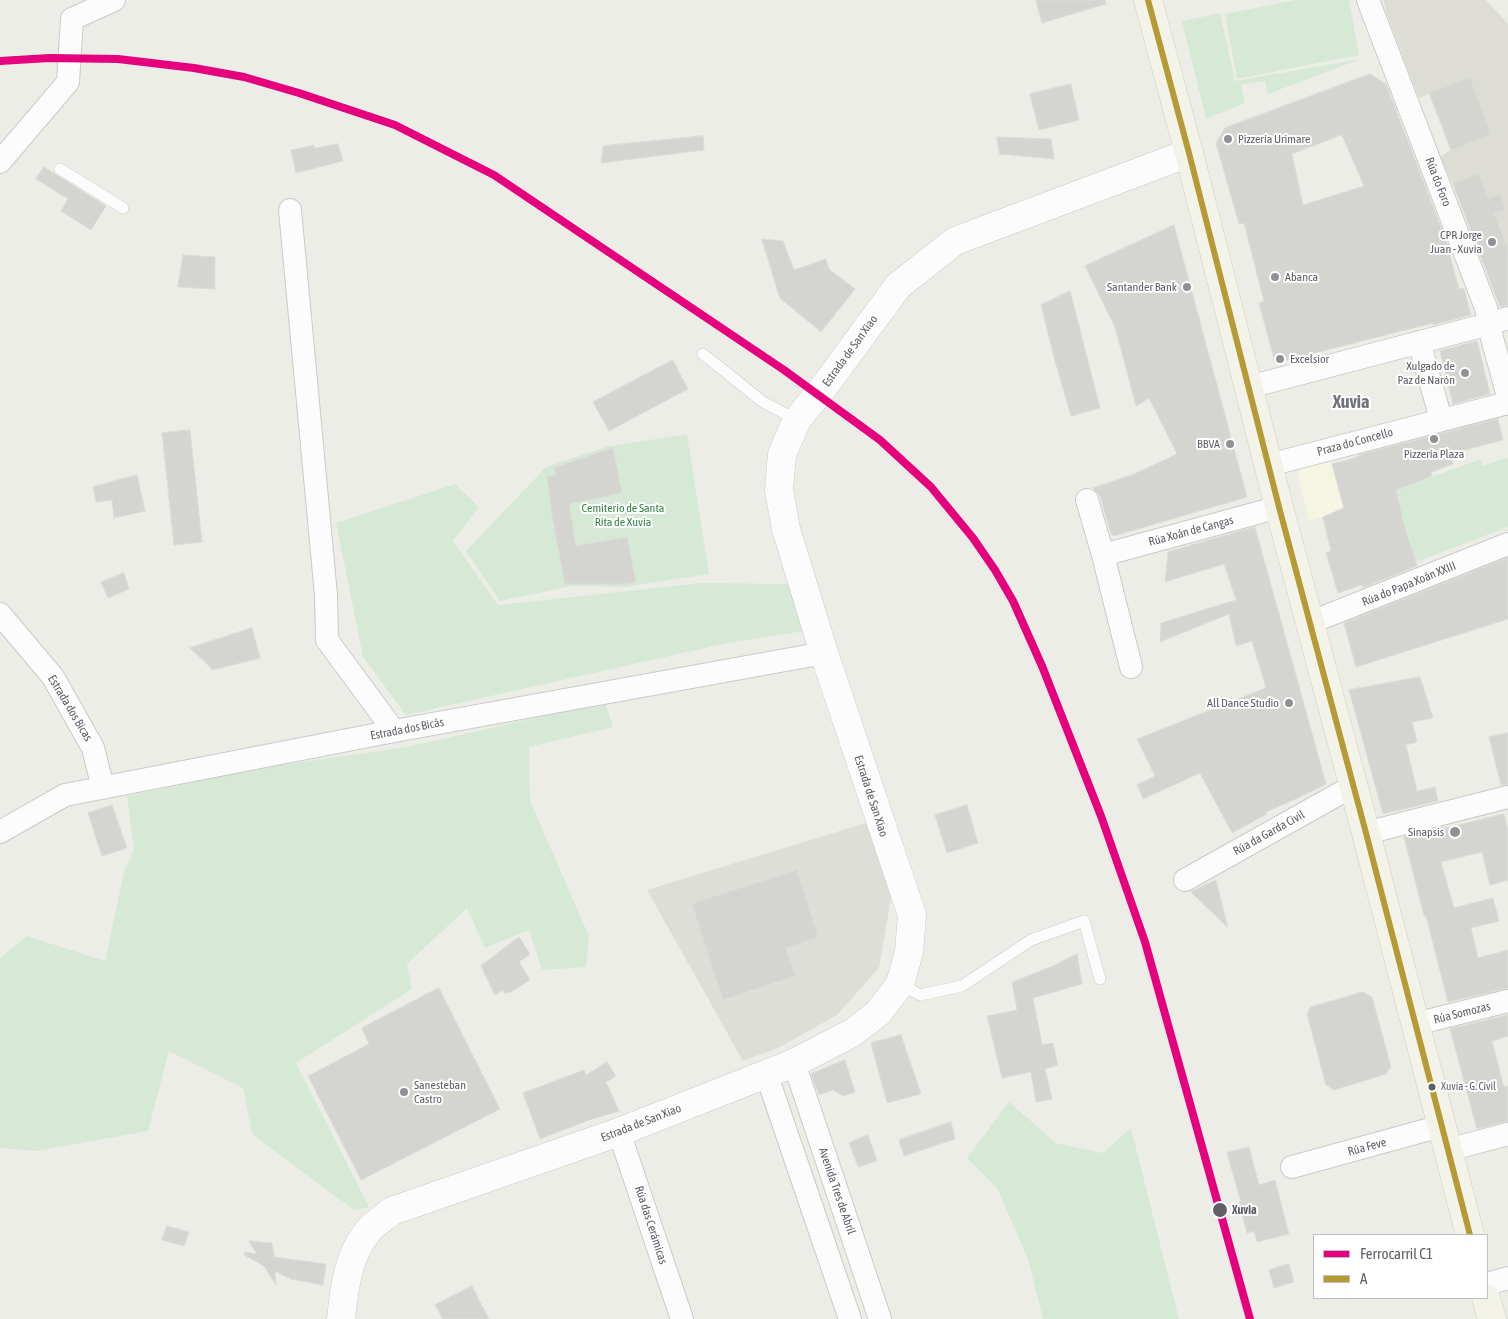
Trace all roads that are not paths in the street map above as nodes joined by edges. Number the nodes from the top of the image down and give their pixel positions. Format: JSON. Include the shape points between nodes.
{"nodes":[{"id":1,"x":114,"y":0,"type":"edge"},
{"id":2,"x":1148,"y":0,"type":"edge"},
{"id":3,"x":1368,"y":0,"type":"edge"},
{"id":4,"x":1189,"y":153,"type":"junction"},
{"id":5,"x":0,"y":162,"type":"edge"},
{"id":6,"x":60,"y":169,"type":"dead end"},
{"id":7,"x":123,"y":208,"type":"dead end"},
{"id":8,"x":290,"y":210,"type":"dead end"},
{"id":9,"x":1499,"y":321,"type":"edge"},
{"id":10,"x":1419,"y":342,"type":"junction"},
{"id":11,"x":703,"y":354,"type":"dead end"},
{"id":12,"x":1249,"y":387,"type":"junction"},
{"id":13,"x":1508,"y":396,"type":"edge"},
{"id":14,"x":1508,"y":403,"type":"edge"},
{"id":15,"x":797,"y":420,"type":"junction"},
{"id":16,"x":1440,"y":420,"type":"junction"},
{"id":17,"x":1269,"y":465,"type":"junction"},
{"id":18,"x":1087,"y":500,"type":"dead end"},
{"id":19,"x":1279,"y":507,"type":"junction"},
{"id":20,"x":1508,"y":544,"type":"edge"},
{"id":21,"x":1103,"y":555,"type":"junction"},
{"id":22,"x":0,"y":614,"type":"edge"},
{"id":23,"x":1309,"y":623,"type":"junction"},
{"id":24,"x":824,"y":653,"type":"junction"},
{"id":25,"x":1131,"y":667,"type":"dead end"},
{"id":26,"x":394,"y":731,"type":"junction"},
{"id":27,"x":1353,"y":786,"type":"junction"},
{"id":28,"x":104,"y":788,"type":"junction"},
{"id":29,"x":1508,"y":797,"type":"edge"},
{"id":30,"x":0,"y":832,"type":"edge"},
{"id":31,"x":1366,"y":833,"type":"junction"},
{"id":32,"x":1184,"y":880,"type":"dead end"},
{"id":33,"x":1100,"y":979,"type":"dead end"},
{"id":34,"x":900,"y":984,"type":"junction"},
{"id":35,"x":1508,"y":1000,"type":"edge"},
{"id":36,"x":1415,"y":1024,"type":"junction"},
{"id":37,"x":794,"y":1063,"type":"junction"},
{"id":38,"x":766,"y":1073,"type":"junction"},
{"id":39,"x":619,"y":1132,"type":"junction"},
{"id":40,"x":1508,"y":1134,"type":"edge"},
{"id":41,"x":1444,"y":1138,"type":"junction"},
{"id":42,"x":1292,"y":1167,"type":"dead end"},
{"id":43,"x":1470,"y":1234,"type":"edge"},
{"id":44,"x":1508,"y":1278,"type":"edge"},
{"id":45,"x":1488,"y":1284,"type":"edge"},
{"id":46,"x":1486,"y":1299,"type":"edge"},
{"id":47,"x":341,"y":1319,"type":"edge"},
{"id":48,"x":682,"y":1319,"type":"edge"},
{"id":49,"x":850,"y":1319,"type":"edge"},
{"id":50,"x":880,"y":1319,"type":"edge"},
{"id":51,"x":1492,"y":1319,"type":"edge"}],
"edges":[{"from":1,"to":5,"type":"street","via":[[72,19],[68,82]]},
{"from":2,"to":4,"type":"main road"},
{"from":3,"to":9,"type":"street","name":"Rúa do Foro","via":[[1486,308]]},
{"from":4,"to":12,"type":"main road"},
{"from":4,"to":15,"type":"street","name":"Estrada de San Xiao","via":[[955,241],[898,286]]},
{"from":6,"to":7,"type":"lane"},
{"from":8,"to":26,"type":"street","via":[[326,594],[327,640]]},
{"from":9,"to":10,"type":"street"},
{"from":9,"to":13,"type":"street","name":"Rúa do Foro"},
{"from":10,"to":12,"type":"street"},
{"from":10,"to":16,"type":"street"},
{"from":11,"to":15,"type":"lane","via":[[763,402]]},
{"from":12,"to":17,"type":"main road"},
{"from":14,"to":16,"type":"street","name":"Praza do Concello"},
{"from":15,"to":24,"type":"street","name":"Estrada de San Xiao","via":[[782,454],[779,490],[786,529]]},
{"from":16,"to":17,"type":"street","name":"Praza do Concello"},
{"from":17,"to":19,"type":"main road"},
{"from":18,"to":21,"type":"street"},
{"from":19,"to":21,"type":"street","name":"Rúa Xoán de Cangas"},
{"from":19,"to":23,"type":"main road"},
{"from":20,"to":23,"type":"street","name":"Rúa do Papa Xoán XXIII"},
{"from":21,"to":25,"type":"street"},
{"from":22,"to":28,"type":"street","name":"Estrada dos Bicas","via":[[53,677],[93,748]]},
{"from":23,"to":27,"type":"main road"},
{"from":24,"to":26,"type":"street","name":"Estrada dos Bicás"},
{"from":24,"to":34,"type":"street","name":"Estrada de San Xiao","via":[[912,916]]},
{"from":26,"to":28,"type":"street","name":"Estrada dos Bicás"},
{"from":27,"to":31,"type":"main road"},
{"from":27,"to":32,"type":"street","name":"Rúa da Garda Civil"},
{"from":28,"to":30,"type":"street","name":"Estrada dos Bicás","via":[[65,795]]},
{"from":29,"to":31,"type":"street"},
{"from":31,"to":36,"type":"main road"},
{"from":33,"to":34,"type":"lane","via":[[1084,921],[1030,940],[962,986],[920,995]]},
{"from":34,"to":37,"type":"street","name":"Estrada de San Xiao","via":[[878,1013],[852,1033]]},
{"from":35,"to":36,"type":"street","name":"Rúa Somozas"},
{"from":36,"to":41,"type":"main road"},
{"from":37,"to":38,"type":"street","name":"Estrada de San Xiao"},
{"from":37,"to":50,"type":"street","name":"Avenida Tres de Abril"},
{"from":38,"to":39,"type":"street","name":"Estrada de San Xiao"},
{"from":38,"to":49,"type":"street"},
{"from":39,"to":47,"type":"street","name":"Estrada de San Xiao","via":[[392,1211],[369,1231],[352,1257]]},
{"from":39,"to":48,"type":"street","name":"Rúa das Cerámicas"},
{"from":40,"to":41,"type":"street","name":"Rúa Feve"},
{"from":41,"to":42,"type":"street","name":"Rúa Feve"},
{"from":41,"to":43,"type":"main road"},
{"from":44,"to":45,"type":"street"},
{"from":46,"to":51,"type":"main road"}]}
